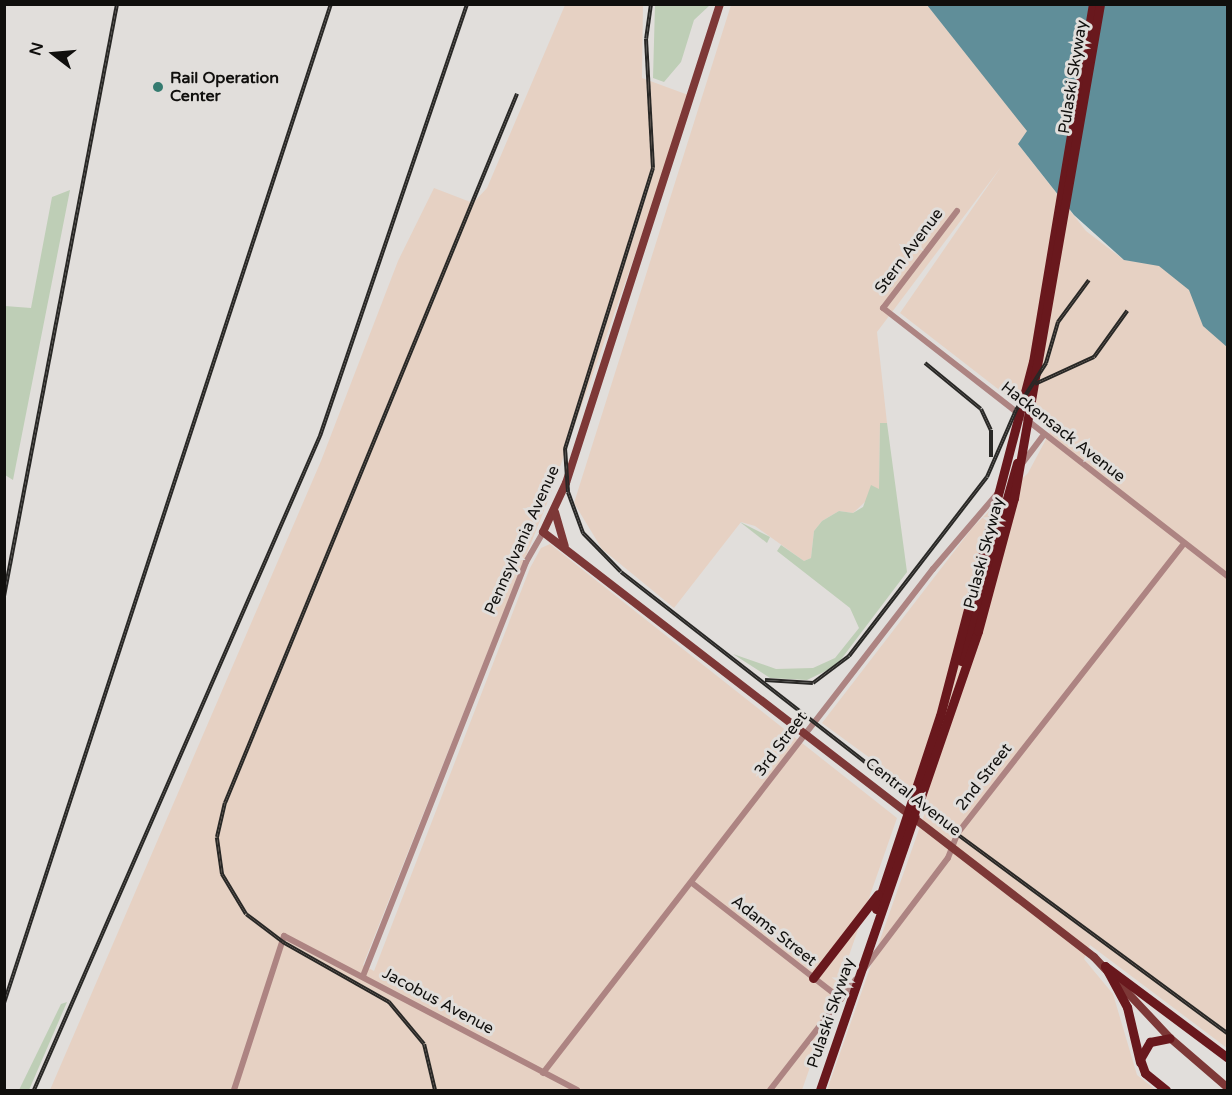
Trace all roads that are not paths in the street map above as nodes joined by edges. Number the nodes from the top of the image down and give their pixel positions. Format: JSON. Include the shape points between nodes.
{"nodes":[{"id":1,"x":720,"y":4,"type":"edge"},
{"id":2,"x":1093,"y":4,"type":"edge"},
{"id":3,"x":1100,"y":4,"type":"edge"},
{"id":4,"x":957,"y":211,"type":"dead end"},
{"id":5,"x":882,"y":308,"type":"joint"},
{"id":6,"x":1034,"y":397,"type":"junction"},
{"id":7,"x":1022,"y":405,"type":"junction"},
{"id":8,"x":1044,"y":435,"type":"junction"},
{"id":9,"x":1005,"y":501,"type":"junction"},
{"id":10,"x":556,"y":505,"type":"junction"},
{"id":11,"x":543,"y":532,"type":"junction"},
{"id":12,"x":1184,"y":543,"type":"junction"},
{"id":13,"x":565,"y":546,"type":"junction"},
{"id":14,"x":1227,"y":577,"type":"edge"},
{"id":15,"x":806,"y":733,"type":"junction"},
{"id":16,"x":952,"y":847,"type":"junction"},
{"id":17,"x":692,"y":883,"type":"junction"},
{"id":18,"x":1105,"y":966,"type":"junction"},
{"id":19,"x":363,"y":976,"type":"junction"},
{"id":20,"x":813,"y":978,"type":"junction"},
{"id":21,"x":841,"y":999,"type":"junction"},
{"id":22,"x":1170,"y":1038,"type":"junction"},
{"id":23,"x":1227,"y":1058,"type":"edge"},
{"id":24,"x":1140,"y":1062,"type":"junction"},
{"id":25,"x":543,"y":1073,"type":"junction"},
{"id":26,"x":1227,"y":1088,"type":"edge"},
{"id":27,"x":234,"y":1090,"type":"edge"},
{"id":28,"x":577,"y":1090,"type":"edge"},
{"id":29,"x":770,"y":1090,"type":"edge"},
{"id":30,"x":814,"y":1090,"type":"edge"},
{"id":31,"x":820,"y":1090,"type":"edge"},
{"id":32,"x":1166,"y":1090,"type":"edge"}],
"edges":[{"from":1,"to":10,"type":"main road","name":"Pennsylvania Avenue"},
{"from":2,"to":7,"type":"highway","name":"Pulaski Skyway"},
{"from":3,"to":6,"type":"highway","name":"Pulaski Skyway"},
{"from":4,"to":5,"type":"street","name":"Stern Avenue"},
{"from":5,"to":8,"type":"street","name":"Hackensack Avenue"},
{"from":6,"to":9,"type":"highway"},
{"from":6,"to":31,"type":"highway","name":"Pulaski Skyway","via":[[983,613]]},
{"from":7,"to":9,"type":"highway"},
{"from":7,"to":30,"type":"highway","name":"Pulaski Skyway","via":[[934,735]]},
{"from":8,"to":12,"type":"street","name":"Hackensack Avenue"},
{"from":8,"to":15,"type":"street","name":"3rd Street"},
{"from":9,"to":20,"type":"highway","via":[[954,684],[899,851],[885,882]]},
{"from":10,"to":11,"type":"main road","name":"Pennsylvania Avenue"},
{"from":10,"to":13,"type":"main road","via":[[555,525]]},
{"from":11,"to":13,"type":"main road","name":"Central Avenue"},
{"from":11,"to":19,"type":"street","name":"Pennsylvania Avenue","via":[[526,562]]},
{"from":12,"to":14,"type":"street","name":"Hackensack Avenue"},
{"from":12,"to":16,"type":"street","name":"2nd Street"},
{"from":13,"to":15,"type":"main road","name":"Central Avenue"},
{"from":15,"to":16,"type":"main road","name":"Central Avenue"},
{"from":15,"to":17,"type":"street","name":"3rd Street"},
{"from":16,"to":18,"type":"main road","name":"Central Avenue"},
{"from":16,"to":21,"type":"street","name":"2nd Street"},
{"from":17,"to":20,"type":"street","name":"Adams Street"},
{"from":17,"to":25,"type":"street","name":"3rd Street"},
{"from":18,"to":22,"type":"main road","name":"Central Avenue"},
{"from":18,"to":23,"type":"highway"},
{"from":18,"to":24,"type":"highway","via":[[1129,1013]]},
{"from":19,"to":25,"type":"street","name":"Jacobus Avenue"},
{"from":19,"to":27,"type":"street","name":"Jacobus Avenue","via":[[284,936]]},
{"from":20,"to":21,"type":"street","name":"Adams Street"},
{"from":21,"to":29,"type":"street","name":"2nd Street"},
{"from":22,"to":24,"type":"highway","via":[[1148,1044]]},
{"from":22,"to":26,"type":"main road","name":"Central Avenue"},
{"from":24,"to":32,"type":"highway"},
{"from":25,"to":28,"type":"street","name":"Jacobus Avenue"}]}
